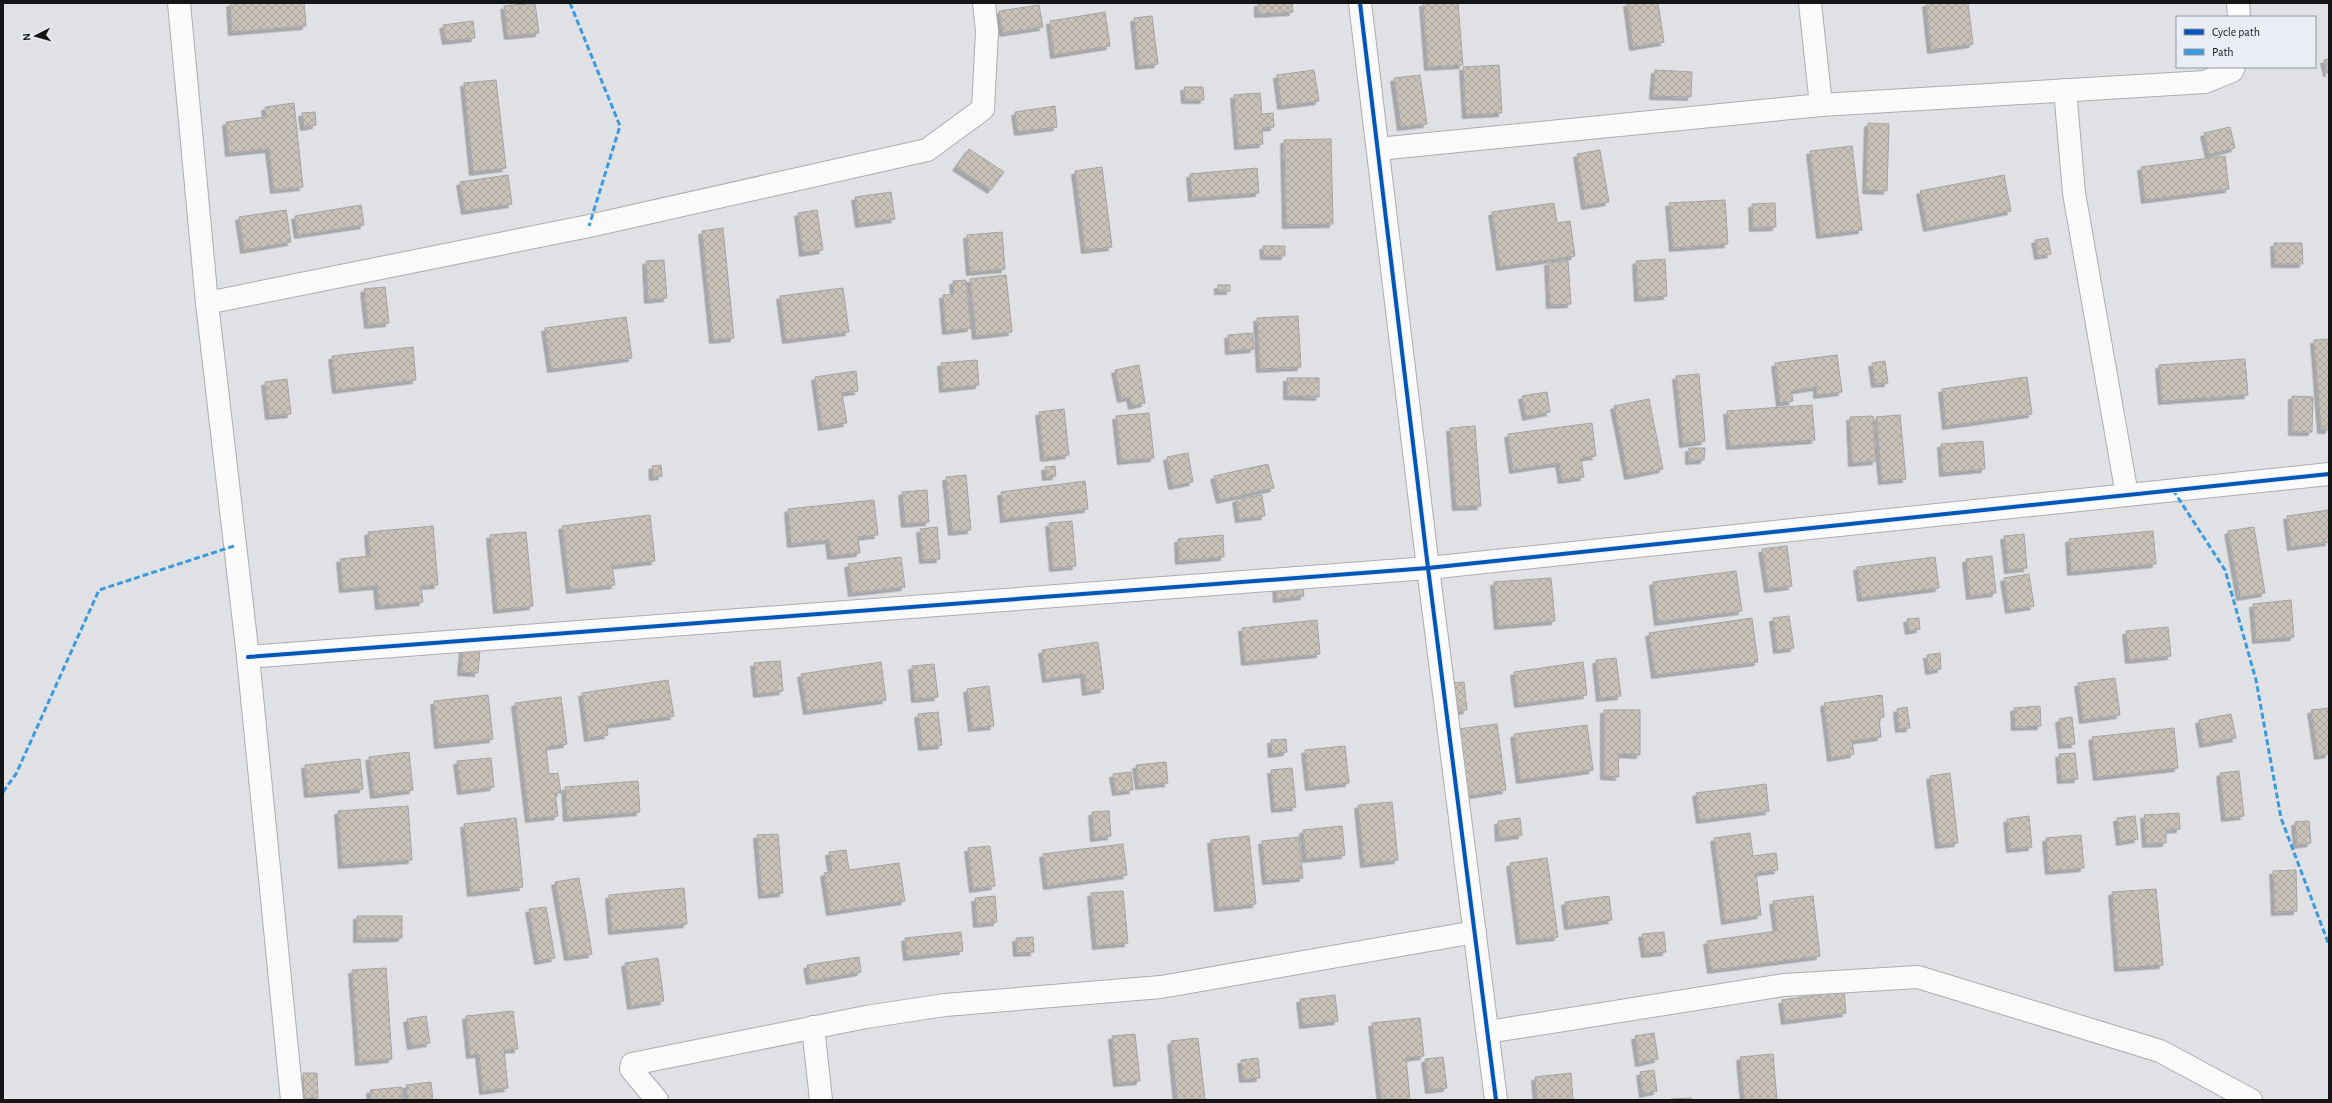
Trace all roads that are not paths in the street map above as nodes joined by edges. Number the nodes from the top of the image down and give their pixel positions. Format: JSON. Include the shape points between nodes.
{"nodes":[{"id":1,"x":179,"y":3,"type":"edge"},
{"id":2,"x":984,"y":3,"type":"edge"},
{"id":3,"x":1360,"y":3,"type":"edge"},
{"id":4,"x":1810,"y":3,"type":"edge"},
{"id":5,"x":2238,"y":3,"type":"edge"},
{"id":6,"x":2239,"y":16,"type":"edge"},
{"id":7,"x":2234,"y":68,"type":"edge"},
{"id":8,"x":2065,"y":90,"type":"junction"},
{"id":9,"x":1821,"y":105,"type":"junction"},
{"id":10,"x":1378,"y":149,"type":"junction"},
{"id":11,"x":207,"y":303,"type":"junction"},
{"id":12,"x":2329,"y":474,"type":"edge"},
{"id":13,"x":2127,"y":495,"type":"junction"},
{"id":14,"x":1428,"y":568,"type":"junction"},
{"id":15,"x":248,"y":657,"type":"junction"},
{"id":16,"x":1475,"y":932,"type":"junction"},
{"id":17,"x":813,"y":1027,"type":"junction"},
{"id":18,"x":1488,"y":1032,"type":"junction"},
{"id":19,"x":292,"y":1100,"type":"edge"},
{"id":20,"x":657,"y":1100,"type":"edge"},
{"id":21,"x":821,"y":1100,"type":"edge"},
{"id":22,"x":1496,"y":1100,"type":"edge"},
{"id":23,"x":2251,"y":1100,"type":"edge"}],
"edges":[{"from":1,"to":11,"type":"street"},
{"from":2,"to":11,"type":"street","via":[[987,31],[983,109],[927,150],[597,224]]},
{"from":3,"to":10,"type":"street"},
{"from":4,"to":9,"type":"street"},
{"from":5,"to":6,"type":"street"},
{"from":7,"to":8,"type":"street","via":[[2232,71],[2205,82]]},
{"from":8,"to":9,"type":"street"},
{"from":8,"to":13,"type":"street","via":[[2074,193]]},
{"from":9,"to":10,"type":"street"},
{"from":10,"to":14,"type":"street"},
{"from":11,"to":15,"type":"street"},
{"from":12,"to":13,"type":"street"},
{"from":13,"to":14,"type":"street"},
{"from":14,"to":15,"type":"street"},
{"from":14,"to":16,"type":"street"},
{"from":15,"to":19,"type":"street"},
{"from":16,"to":17,"type":"street","via":[[1161,987],[945,1004]]},
{"from":16,"to":18,"type":"street"},
{"from":17,"to":20,"type":"street","via":[[632,1064],[632,1069]]},
{"from":17,"to":21,"type":"street"},
{"from":18,"to":22,"type":"street"},
{"from":18,"to":23,"type":"street","via":[[1784,985],[1918,977],[2160,1052]]}]}
